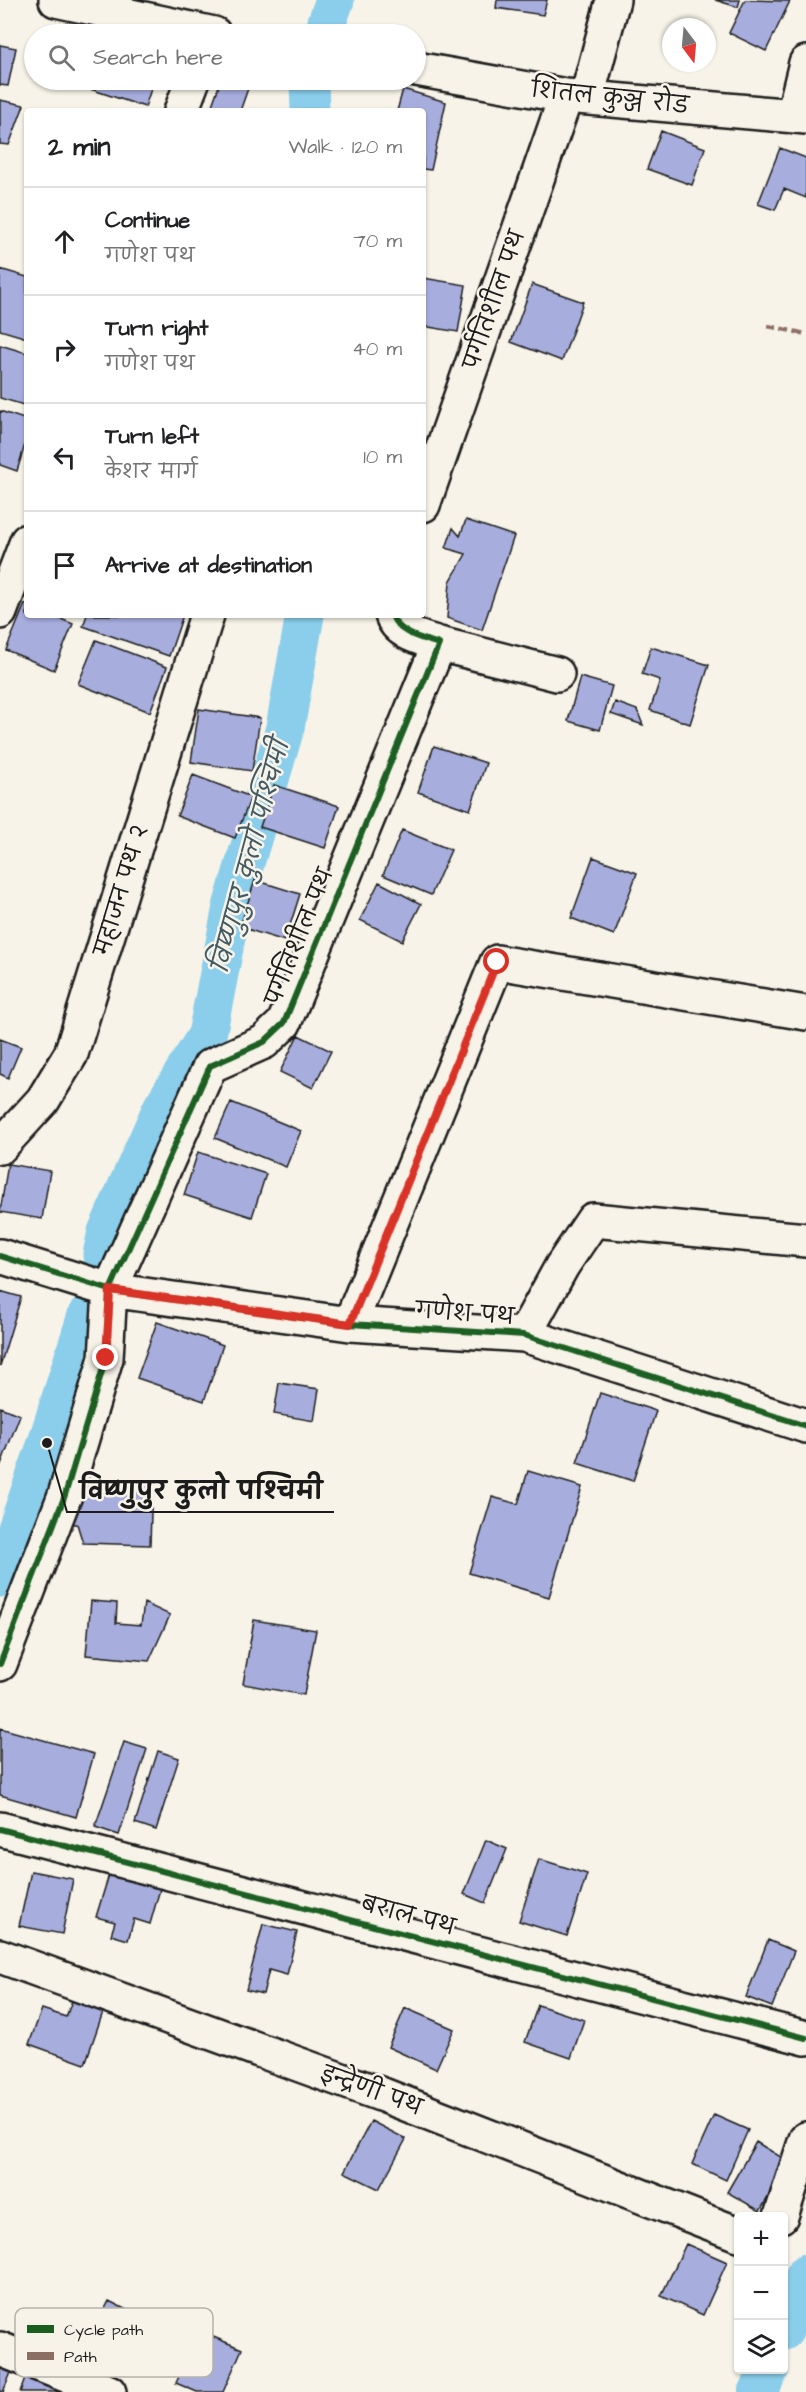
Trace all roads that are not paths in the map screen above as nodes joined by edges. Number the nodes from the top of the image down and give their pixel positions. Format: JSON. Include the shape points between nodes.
{"nodes":[{"id":1,"x":56,"y":0,"type":"edge"},
{"id":2,"x":613,"y":0,"type":"edge"},
{"id":3,"x":165,"y":24,"type":"edge"},
{"id":4,"x":806,"y":63,"type":"edge"},
{"id":5,"x":426,"y":71,"type":"edge"},
{"id":6,"x":189,"y":90,"type":"edge"},
{"id":7,"x":576,"y":96,"type":"junction"},
{"id":8,"x":183,"y":108,"type":"edge"},
{"id":9,"x":799,"y":117,"type":"edge"},
{"id":10,"x":426,"y":497,"type":"edge"},
{"id":11,"x":24,"y":549,"type":"edge"},
{"id":12,"x":0,"y":612,"type":"edge"},
{"id":13,"x":206,"y":618,"type":"edge"},
{"id":14,"x":394,"y":618,"type":"edge"},
{"id":15,"x":439,"y":644,"type":"junction"},
{"id":16,"x":557,"y":674,"type":"dead end"},
{"id":17,"x":806,"y":1013,"type":"edge"},
{"id":18,"x":0,"y":1148,"type":"edge"},
{"id":19,"x":806,"y":1240,"type":"edge"},
{"id":20,"x":0,"y":1256,"type":"edge"},
{"id":21,"x":110,"y":1290,"type":"junction"},
{"id":22,"x":350,"y":1324,"type":"junction"},
{"id":23,"x":524,"y":1335,"type":"junction"},
{"id":24,"x":806,"y":1426,"type":"edge"},
{"id":25,"x":0,"y":1664,"type":"edge"},
{"id":26,"x":0,"y":1829,"type":"edge"},
{"id":27,"x":0,"y":1956,"type":"edge"},
{"id":28,"x":806,"y":2038,"type":"edge"},
{"id":29,"x":806,"y":2139,"type":"edge"},
{"id":30,"x":783,"y":2212,"type":"edge"},
{"id":31,"x":734,"y":2232,"type":"edge"},
{"id":32,"x":0,"y":2349,"type":"edge"},
{"id":33,"x":15,"y":2355,"type":"edge"},
{"id":34,"x":71,"y":2377,"type":"edge"},
{"id":35,"x":109,"y":2392,"type":"edge"}],
"edges":[{"from":1,"to":3,"type":"street"},
{"from":2,"to":7,"type":"street","name":"पर्गतिशील पथ"},
{"from":4,"to":9,"type":"street"},
{"from":5,"to":7,"type":"street","name":"शितल कुञ्ज रोड"},
{"from":6,"to":8,"type":"street"},
{"from":7,"to":9,"type":"street","name":"शितल कुञ्ज रोड"},
{"from":7,"to":10,"type":"street","name":"पर्गतिशील पथ"},
{"from":11,"to":12,"type":"street"},
{"from":13,"to":18,"type":"street","name":"महाजन पथ २","via":[[71,1054],[43,1100]]},
{"from":14,"to":15,"type":"street","via":[[403,631]]},
{"from":15,"to":16,"type":"street"},
{"from":15,"to":21,"type":"street","name":"पर्गतिशील पथ","via":[[284,1023],[264,1042],[210,1066]]},
{"from":17,"to":22,"type":"street","via":[[497,962]]},
{"from":19,"to":23,"type":"street","name":"गणेश पथ","via":[[593,1220]]},
{"from":20,"to":21,"type":"street","name":"गणेश पथ"},
{"from":21,"to":22,"type":"street","name":"गणेश पथ"},
{"from":21,"to":25,"type":"street","via":[[106,1358],[65,1495]]},
{"from":22,"to":23,"type":"street","name":"गणेश पथ"},
{"from":23,"to":24,"type":"street","name":"गणेश पथ"},
{"from":26,"to":28,"type":"street","name":"बराल पथ"},
{"from":27,"to":31,"type":"street","name":"इन्द्रेणी पथ","via":[[383,2095]]},
{"from":29,"to":30,"type":"street"},
{"from":32,"to":33,"type":"street"},
{"from":34,"to":35,"type":"street"}]}
